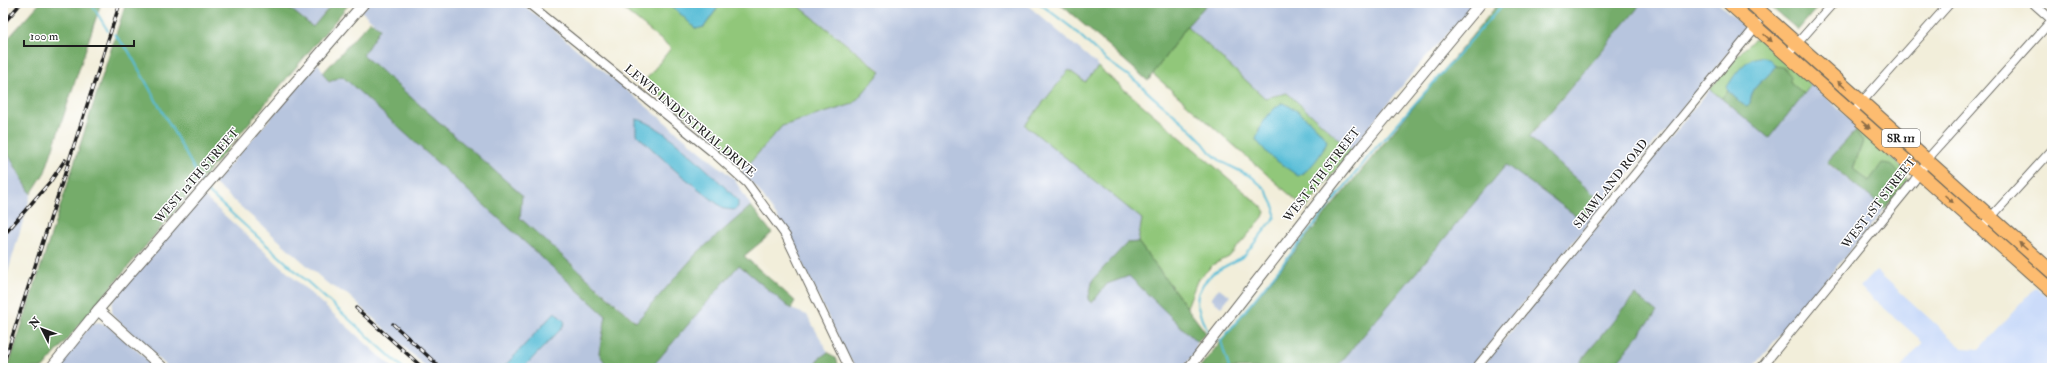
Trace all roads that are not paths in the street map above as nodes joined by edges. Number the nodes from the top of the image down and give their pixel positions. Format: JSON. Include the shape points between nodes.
{"nodes":[{"id":1,"x":364,"y":3,"type":"edge"},
{"id":2,"x":528,"y":3,"type":"edge"},
{"id":3,"x":1481,"y":3,"type":"edge"},
{"id":4,"x":1729,"y":3,"type":"edge"},
{"id":5,"x":1751,"y":3,"type":"edge"},
{"id":6,"x":1833,"y":3,"type":"edge"},
{"id":7,"x":1950,"y":3,"type":"edge"},
{"id":8,"x":2033,"y":3,"type":"edge"},
{"id":9,"x":1765,"y":16,"type":"junction"},
{"id":10,"x":2052,"y":20,"type":"edge"},
{"id":11,"x":1756,"y":27,"type":"junction"},
{"id":12,"x":1796,"y":44,"type":"junction"},
{"id":13,"x":1787,"y":55,"type":"junction"},
{"id":14,"x":1862,"y":102,"type":"junction"},
{"id":15,"x":1852,"y":113,"type":"junction"},
{"id":16,"x":2052,"y":150,"type":"edge"},
{"id":17,"x":1928,"y":161,"type":"junction"},
{"id":18,"x":1920,"y":173,"type":"junction"},
{"id":19,"x":1991,"y":218,"type":"junction"},
{"id":20,"x":1982,"y":228,"type":"junction"},
{"id":21,"x":2052,"y":272,"type":"edge"},
{"id":22,"x":2050,"y":286,"type":"edge"},
{"id":23,"x":98,"y":310,"type":"junction"},
{"id":24,"x":51,"y":368,"type":"edge"},
{"id":25,"x":163,"y":368,"type":"edge"},
{"id":26,"x":849,"y":368,"type":"edge"},
{"id":27,"x":1189,"y":368,"type":"edge"},
{"id":28,"x":1476,"y":368,"type":"edge"},
{"id":29,"x":1761,"y":368,"type":"edge"}],
"edges":[{"from":1,"to":23,"type":"street","name":"WEST 12TH STREET"},
{"from":2,"to":26,"type":"street","name":"LEWIS INDUSTRIAL DRIVE","via":[[715,154],[747,183],[786,236]]},
{"from":3,"to":27,"type":"street","name":"WEST 5TH STREET","via":[[1363,145]]},
{"from":4,"to":11,"type":"main road","number":"SR 111"},
{"from":5,"to":9,"type":"main road","number":"SR 111"},
{"from":6,"to":12,"type":"street"},
{"from":7,"to":14,"type":"street"},
{"from":8,"to":10,"type":"street"},
{"from":9,"to":11,"type":"street","name":"SHAWLAND ROAD"},
{"from":9,"to":12,"type":"main road","number":"SR 111"},
{"from":10,"to":17,"type":"street","name":"WEST 1ST STREET"},
{"from":11,"to":13,"type":"main road","number":"SR 111","one_way":true},
{"from":11,"to":28,"type":"street","name":"SHAWLAND ROAD"},
{"from":12,"to":13,"type":"street"},
{"from":14,"to":12,"type":"main road","number":"SR 111","one_way":true},
{"from":13,"to":15,"type":"main road","number":"SR 111"},
{"from":14,"to":15,"type":"street"},
{"from":14,"to":17,"type":"main road","number":"SR 111"},
{"from":15,"to":18,"type":"main road","number":"SR 111","one_way":true},
{"from":16,"to":19,"type":"street"},
{"from":17,"to":18,"type":"street","name":"WEST 1ST STREET"},
{"from":17,"to":19,"type":"main road","number":"SR 111"},
{"from":18,"to":20,"type":"main road","number":"SR 111","one_way":true},
{"from":18,"to":29,"type":"street","name":"WEST 1ST STREET"},
{"from":19,"to":20,"type":"street"},
{"from":21,"to":19,"type":"main road","number":"SR 111","one_way":true},
{"from":20,"to":22,"type":"main road","number":"SR 111"},
{"from":23,"to":24,"type":"street","name":"WEST 12TH STREET"},
{"from":23,"to":25,"type":"street"}]}
